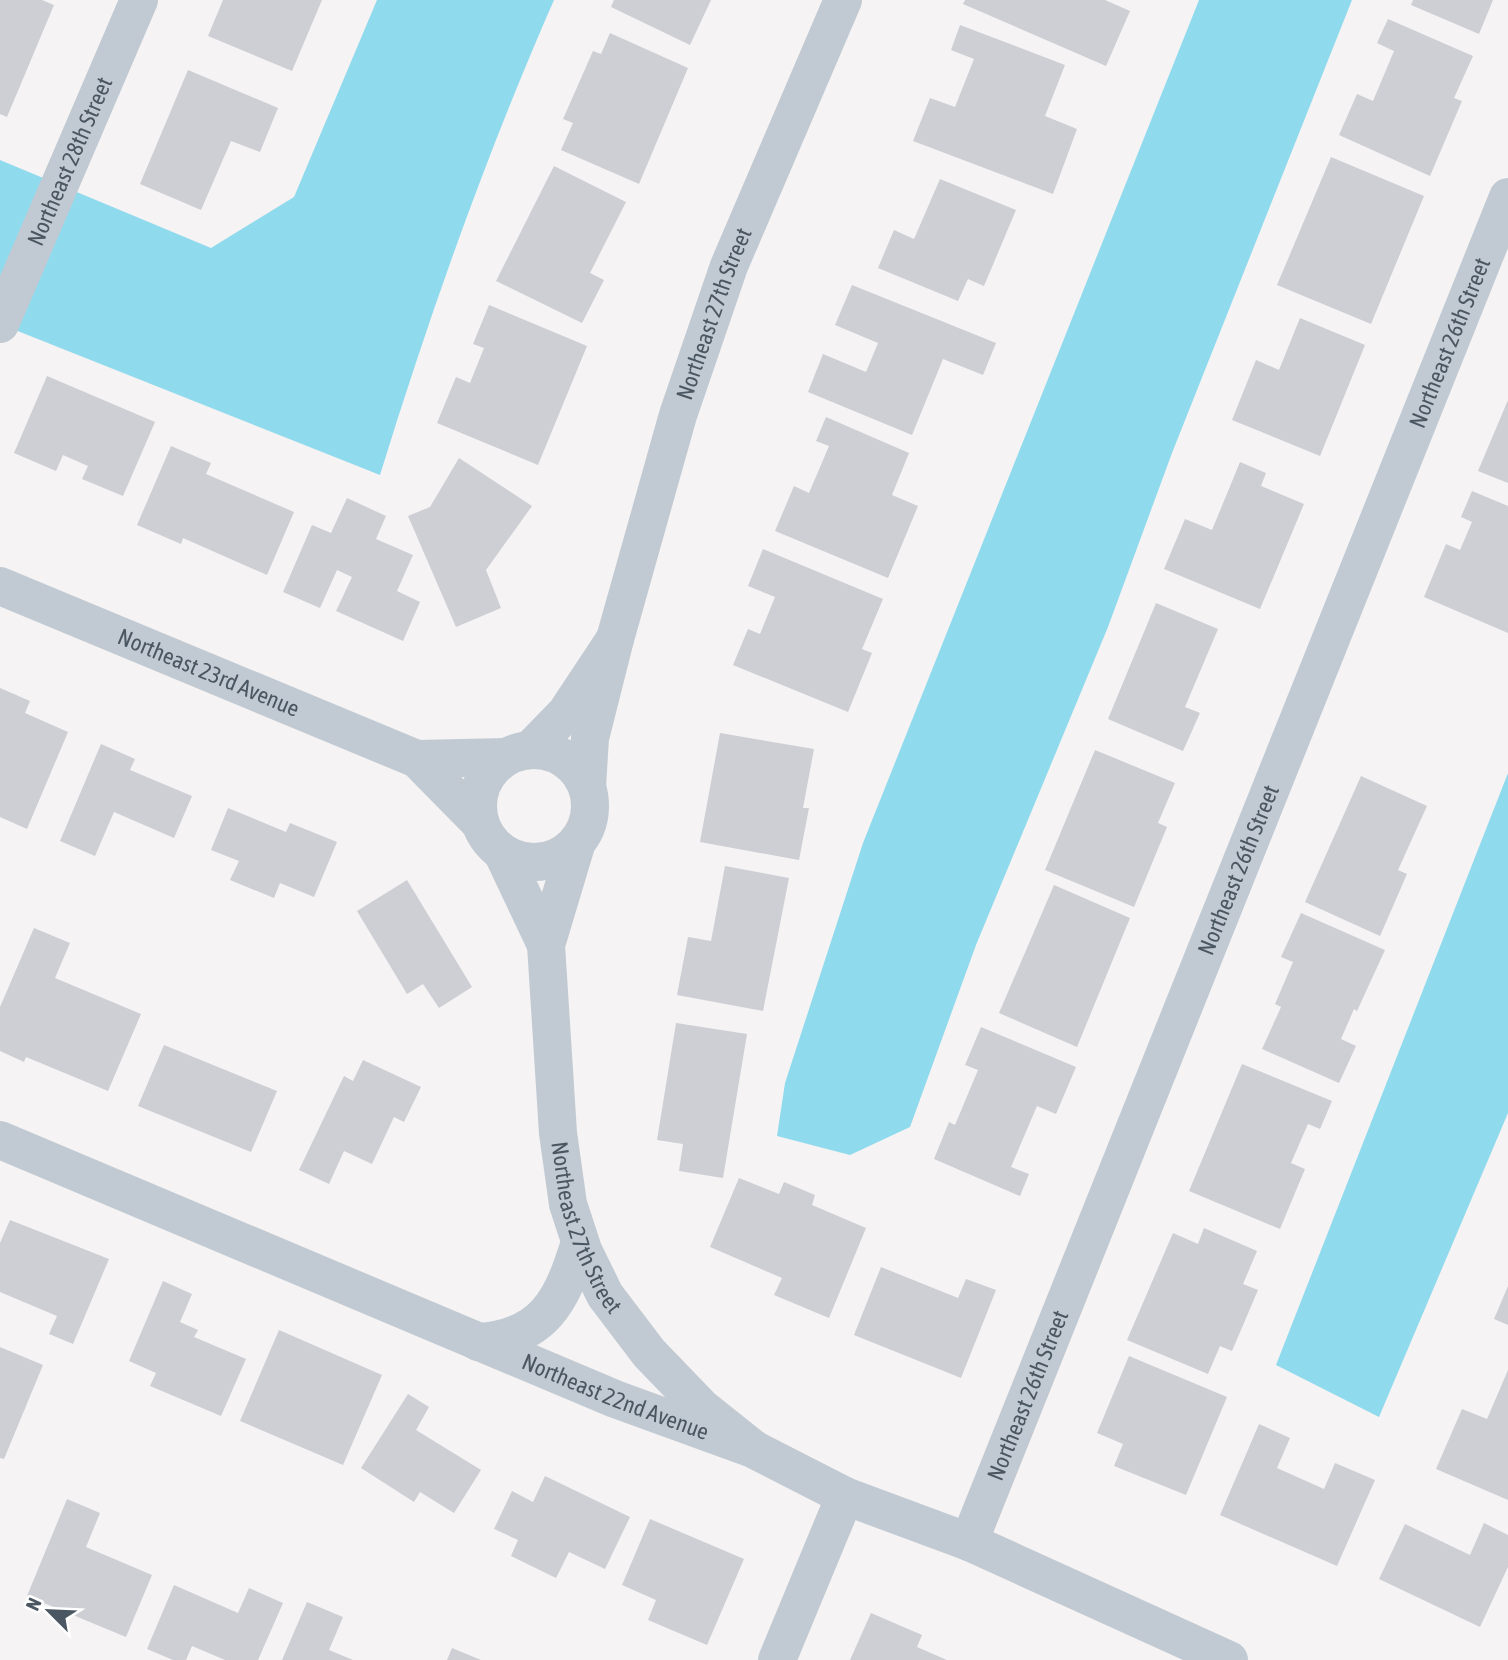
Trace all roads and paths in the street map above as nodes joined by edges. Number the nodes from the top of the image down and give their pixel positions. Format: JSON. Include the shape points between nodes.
{"nodes":[{"id":1,"x":139,"y":0,"type":"edge"},
{"id":2,"x":843,"y":0,"type":"edge"},
{"id":3,"x":1508,"y":197,"type":"edge"},
{"id":4,"x":0,"y":324,"type":"edge"},
{"id":5,"x":0,"y":586,"type":"edge"},
{"id":6,"x":615,"y":639,"type":"junction"},
{"id":7,"x":518,"y":753,"type":"junction"},
{"id":8,"x":417,"y":760,"type":"junction"},
{"id":9,"x":587,"y":787,"type":"junction"},
{"id":10,"x":480,"y":823,"type":"junction"},
{"id":11,"x":576,"y":845,"type":"junction"},
{"id":12,"x":503,"y":854,"type":"junction"},
{"id":13,"x":546,"y":945,"type":"junction"},
{"id":14,"x":0,"y":1140,"type":"edge"},
{"id":15,"x":580,"y":1242,"type":"junction"},
{"id":16,"x":478,"y":1342,"type":"junction"},
{"id":17,"x":755,"y":1450,"type":"junction"},
{"id":18,"x":845,"y":1496,"type":"junction"},
{"id":19,"x":969,"y":1542,"type":"junction"},
{"id":20,"x":777,"y":1660,"type":"edge"},
{"id":21,"x":1229,"y":1660,"type":"edge"}],
"edges":[{"from":1,"to":4,"type":"street","name":"Northeast 28th Street"},
{"from":2,"to":6,"type":"street","name":"Northeast 27th Street","via":[[729,266],[678,415]]},
{"from":3,"to":19,"type":"street","name":"Northeast 26th Street"},
{"from":5,"to":8,"type":"street","name":"Northeast 23rd Avenue"},
{"from":6,"to":7,"type":"street","name":"Northeast 27th Street","via":[[566,713]]},
{"from":6,"to":9,"type":"street","name":"Northeast 27th Street","via":[[590,738]]},
{"from":7,"to":8,"type":"street","name":"Northeast 23rd Avenue"},
{"from":7,"to":9,"type":"street","via":[[554,753],[574,766]]},
{"from":7,"to":10,"type":"street","via":[[492,769],[481,786],[477,804]]},
{"from":8,"to":10,"type":"street","name":"Northeast 23rd Avenue"},
{"from":9,"to":11,"type":"street","via":[[591,807],[587,827]]},
{"from":10,"to":12,"type":"street"},
{"from":11,"to":12,"type":"street","via":[[541,863],[521,862]]},
{"from":11,"to":13,"type":"street","name":"Northeast 27th Street"},
{"from":12,"to":13,"type":"street","name":"Northeast 27th Street"},
{"from":13,"to":15,"type":"street","name":"Northeast 27th Street","via":[[558,1133],[568,1204]]},
{"from":14,"to":16,"type":"street","name":"Northeast 22nd Avenue"},
{"from":15,"to":16,"type":"street","via":[[558,1298],[533,1328],[500,1341]]},
{"from":15,"to":17,"type":"street","name":"Northeast 27th Street","via":[[605,1294],[649,1353],[702,1408]]},
{"from":16,"to":17,"type":"street","name":"Northeast 22nd Avenue"},
{"from":17,"to":18,"type":"street","name":"Northeast 22nd Avenue"},
{"from":18,"to":19,"type":"street","name":"Northeast 22nd Avenue"},
{"from":18,"to":20,"type":"street"},
{"from":19,"to":21,"type":"street","name":"Northeast 22nd Avenue"}]}
